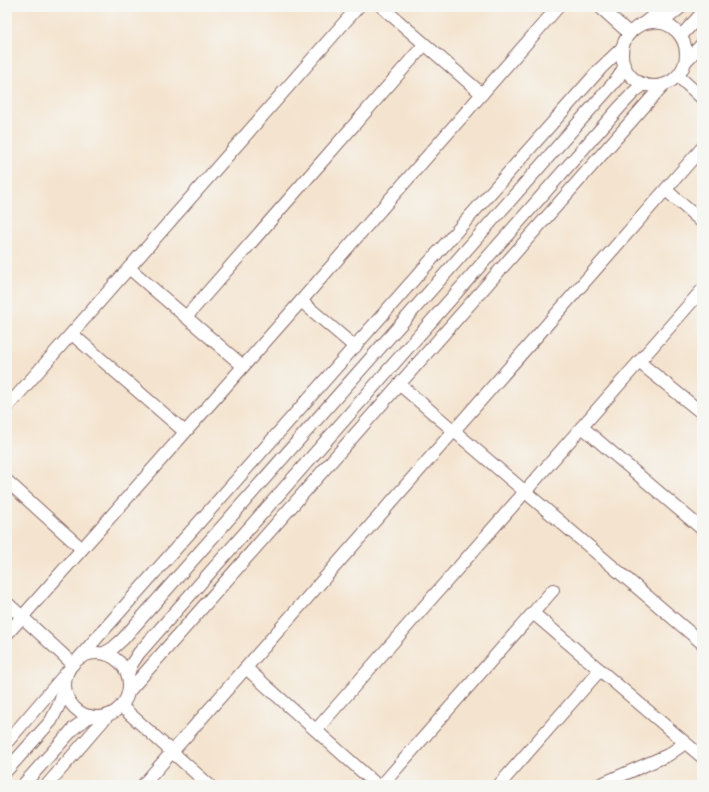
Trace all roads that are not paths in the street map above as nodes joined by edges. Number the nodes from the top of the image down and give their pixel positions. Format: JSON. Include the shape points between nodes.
{"nodes":[{"id":1,"x":358,"y":7,"type":"edge"},
{"id":2,"x":382,"y":7,"type":"edge"},
{"id":3,"x":558,"y":7,"type":"edge"},
{"id":4,"x":600,"y":7,"type":"edge"},
{"id":5,"x":664,"y":7,"type":"edge"},
{"id":6,"x":681,"y":7,"type":"edge"},
{"id":7,"x":702,"y":13,"type":"edge"},
{"id":8,"x":660,"y":22,"type":"junction"},
{"id":9,"x":643,"y":24,"type":"junction"},
{"id":10,"x":630,"y":33,"type":"junction"},
{"id":11,"x":681,"y":36,"type":"junction"},
{"id":12,"x":424,"y":44,"type":"junction"},
{"id":13,"x":702,"y":44,"type":"edge"},
{"id":14,"x":622,"y":48,"type":"junction"},
{"id":15,"x":686,"y":61,"type":"junction"},
{"id":16,"x":624,"y":66,"type":"junction"},
{"id":17,"x":678,"y":76,"type":"junction"},
{"id":18,"x":643,"y":85,"type":"junction"},
{"id":19,"x":663,"y":86,"type":"junction"},
{"id":20,"x":482,"y":94,"type":"junction"},
{"id":21,"x":702,"y":98,"type":"edge"},
{"id":22,"x":702,"y":148,"type":"edge"},
{"id":23,"x":666,"y":190,"type":"junction"},
{"id":24,"x":702,"y":222,"type":"edge"},
{"id":25,"x":129,"y":268,"type":"junction"},
{"id":26,"x":702,"y":290,"type":"edge"},
{"id":27,"x":301,"y":301,"type":"junction"},
{"id":28,"x":186,"y":317,"type":"junction"},
{"id":29,"x":72,"y":334,"type":"junction"},
{"id":30,"x":355,"y":347,"type":"junction"},
{"id":31,"x":639,"y":362,"type":"junction"},
{"id":32,"x":244,"y":366,"type":"junction"},
{"id":33,"x":399,"y":384,"type":"junction"},
{"id":34,"x":7,"y":407,"type":"edge"},
{"id":35,"x":702,"y":413,"type":"edge"},
{"id":36,"x":582,"y":427,"type":"junction"},
{"id":37,"x":454,"y":431,"type":"junction"},
{"id":38,"x":185,"y":432,"type":"junction"},
{"id":39,"x":7,"y":482,"type":"edge"},
{"id":40,"x":525,"y":492,"type":"junction"},
{"id":41,"x":702,"y":529,"type":"edge"},
{"id":42,"x":82,"y":549,"type":"junction"},
{"id":43,"x":553,"y":590,"type":"dead end"},
{"id":44,"x":7,"y":603,"type":"edge"},
{"id":45,"x":532,"y":614,"type":"junction"},
{"id":46,"x":22,"y":616,"type":"junction"},
{"id":47,"x":7,"y":634,"type":"edge"},
{"id":48,"x":702,"y":643,"type":"edge"},
{"id":49,"x":104,"y":653,"type":"junction"},
{"id":50,"x":73,"y":664,"type":"junction"},
{"id":51,"x":246,"y":668,"type":"junction"},
{"id":52,"x":600,"y":670,"type":"junction"},
{"id":53,"x":128,"y":675,"type":"junction"},
{"id":54,"x":65,"y":686,"type":"junction"},
{"id":55,"x":129,"y":692,"type":"junction"},
{"id":56,"x":122,"y":707,"type":"junction"},
{"id":57,"x":90,"y":716,"type":"junction"},
{"id":58,"x":107,"y":716,"type":"junction"},
{"id":59,"x":316,"y":730,"type":"junction"},
{"id":60,"x":7,"y":742,"type":"edge"},
{"id":61,"x":685,"y":742,"type":"junction"},
{"id":62,"x":172,"y":752,"type":"junction"},
{"id":63,"x":702,"y":757,"type":"edge"},
{"id":64,"x":7,"y":770,"type":"edge"},
{"id":65,"x":23,"y":785,"type":"edge"},
{"id":66,"x":47,"y":785,"type":"edge"},
{"id":67,"x":143,"y":785,"type":"edge"},
{"id":68,"x":209,"y":785,"type":"edge"},
{"id":69,"x":377,"y":785,"type":"edge"},
{"id":70,"x":382,"y":785,"type":"edge"},
{"id":71,"x":499,"y":785,"type":"edge"},
{"id":72,"x":599,"y":785,"type":"edge"}],
"edges":[{"from":1,"to":25,"type":"street"},
{"from":2,"to":12,"type":"street"},
{"from":3,"to":20,"type":"street"},
{"from":4,"to":10,"type":"street"},
{"from":5,"to":9,"type":"street"},
{"from":6,"to":8,"type":"street"},
{"from":7,"to":11,"type":"street"},
{"from":8,"to":9,"type":"street"},
{"from":8,"to":11,"type":"street"},
{"from":9,"to":10,"type":"street"},
{"from":10,"to":14,"type":"street"},
{"from":11,"to":15,"type":"street","via":[[685,44]]},
{"from":12,"to":20,"type":"street"},
{"from":12,"to":28,"type":"street"},
{"from":13,"to":15,"type":"street"},
{"from":14,"to":16,"type":"street"},
{"from":14,"to":30,"type":"street","via":[[601,68]]},
{"from":15,"to":17,"type":"street"},
{"from":16,"to":18,"type":"street","via":[[631,78]]},
{"from":16,"to":49,"type":"street","via":[[618,78],[128,633],[118,644]]},
{"from":17,"to":19,"type":"street"},
{"from":17,"to":21,"type":"street"},
{"from":18,"to":19,"type":"street"},
{"from":18,"to":53,"type":"street","via":[[634,92],[138,653]]},
{"from":19,"to":33,"type":"street"},
{"from":20,"to":27,"type":"street"},
{"from":22,"to":23,"type":"street"},
{"from":23,"to":24,"type":"street"},
{"from":23,"to":37,"type":"street"},
{"from":25,"to":28,"type":"street"},
{"from":25,"to":29,"type":"street"},
{"from":26,"to":31,"type":"street"},
{"from":27,"to":30,"type":"street"},
{"from":27,"to":32,"type":"street"},
{"from":28,"to":32,"type":"street"},
{"from":29,"to":34,"type":"street"},
{"from":29,"to":38,"type":"street"},
{"from":30,"to":50,"type":"street"},
{"from":31,"to":35,"type":"street"},
{"from":31,"to":36,"type":"street"},
{"from":32,"to":38,"type":"street"},
{"from":33,"to":37,"type":"street"},
{"from":33,"to":55,"type":"street"},
{"from":36,"to":40,"type":"street"},
{"from":36,"to":41,"type":"street"},
{"from":37,"to":40,"type":"street"},
{"from":37,"to":51,"type":"street"},
{"from":38,"to":42,"type":"street"},
{"from":39,"to":42,"type":"street"},
{"from":40,"to":48,"type":"street"},
{"from":40,"to":59,"type":"street"},
{"from":42,"to":46,"type":"street"},
{"from":43,"to":45,"type":"street"},
{"from":44,"to":46,"type":"street"},
{"from":45,"to":52,"type":"street"},
{"from":45,"to":70,"type":"street"},
{"from":46,"to":47,"type":"street"},
{"from":46,"to":50,"type":"street"},
{"from":49,"to":50,"type":"street","via":[[95,653]]},
{"from":49,"to":53,"type":"street","via":[[119,661]]},
{"from":50,"to":54,"type":"street"},
{"from":50,"to":60,"type":"street"},
{"from":51,"to":59,"type":"street"},
{"from":51,"to":62,"type":"street"},
{"from":52,"to":61,"type":"street"},
{"from":52,"to":71,"type":"street"},
{"from":53,"to":55,"type":"street"},
{"from":54,"to":57,"type":"street","via":[[74,708]]},
{"from":54,"to":64,"type":"street","via":[[51,721]]},
{"from":55,"to":56,"type":"street"},
{"from":56,"to":58,"type":"street"},
{"from":56,"to":62,"type":"street"},
{"from":57,"to":58,"type":"street"},
{"from":57,"to":65,"type":"street","via":[[74,728]]},
{"from":58,"to":66,"type":"street"},
{"from":59,"to":69,"type":"street"},
{"from":61,"to":63,"type":"street"},
{"from":61,"to":72,"type":"street","via":[[668,755]]},
{"from":62,"to":67,"type":"street"},
{"from":62,"to":68,"type":"street"}]}
